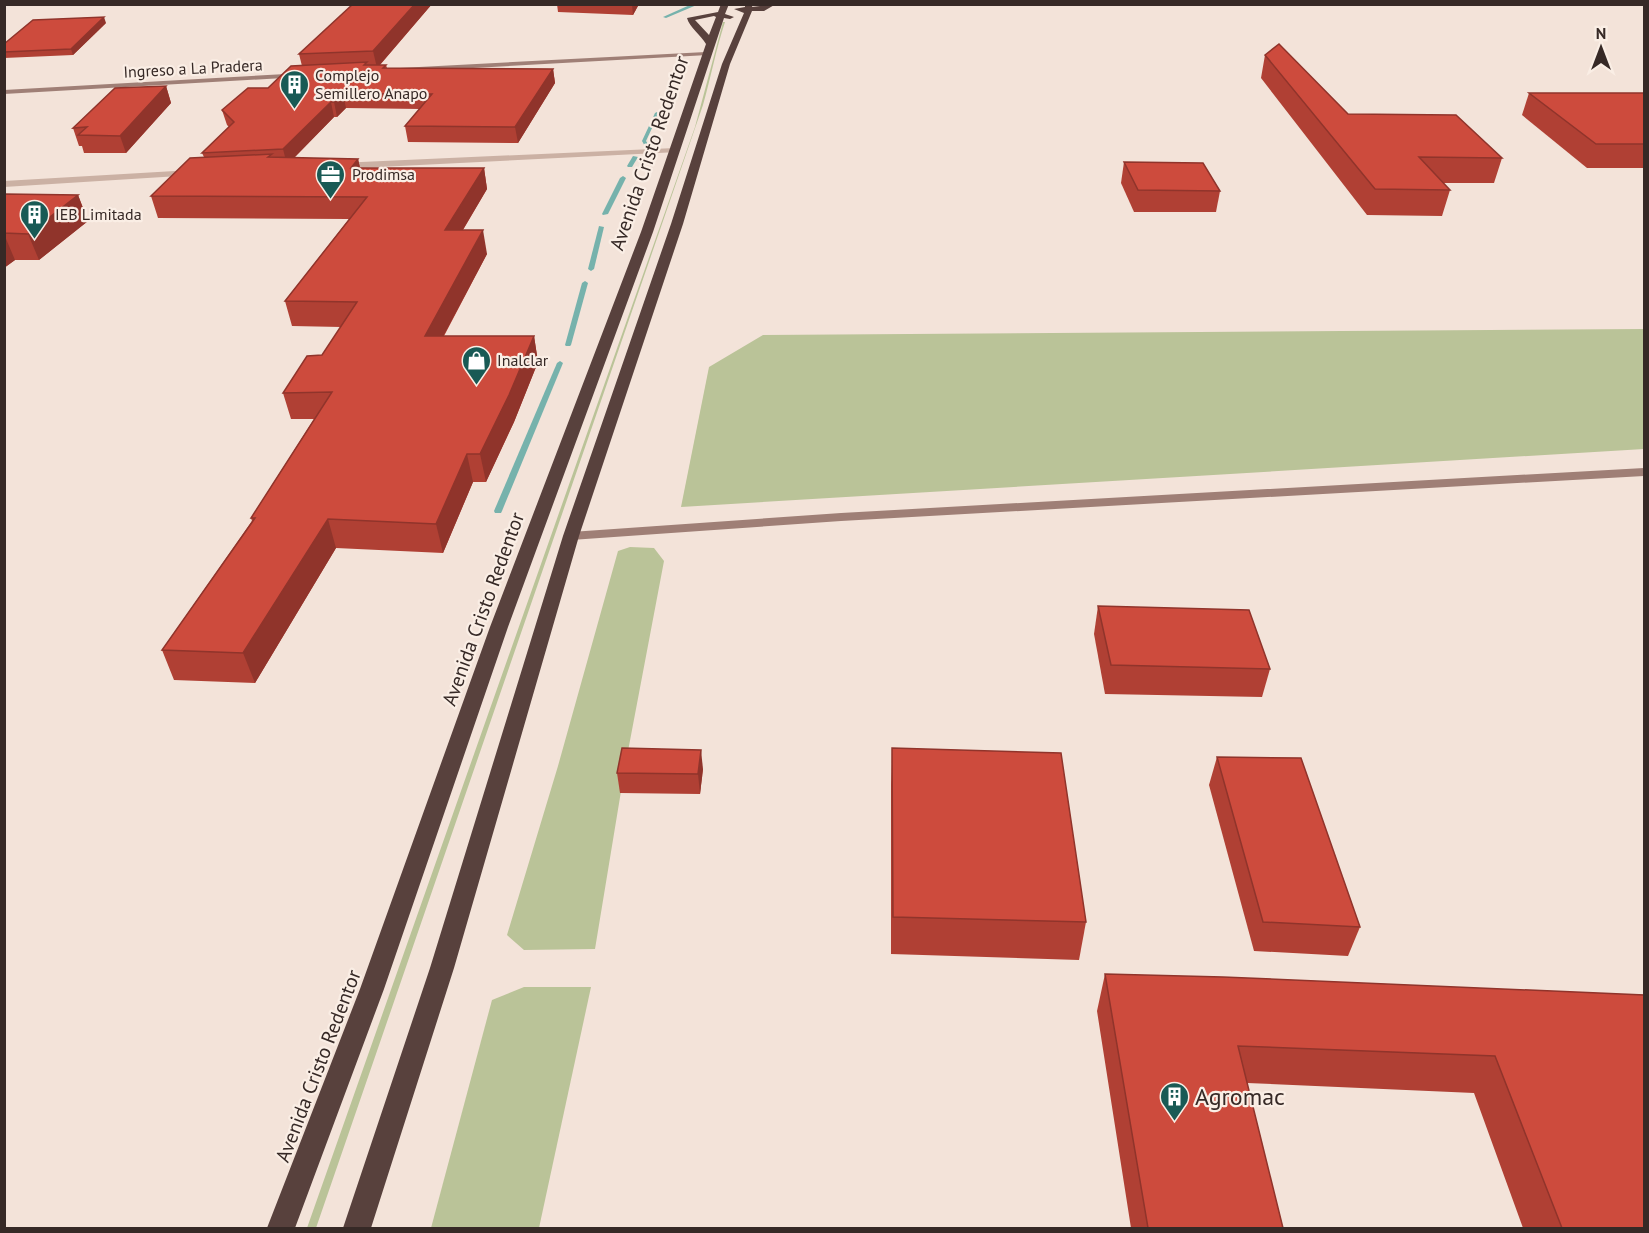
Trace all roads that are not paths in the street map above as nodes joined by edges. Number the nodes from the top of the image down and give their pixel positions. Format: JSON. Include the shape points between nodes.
{"nodes":[{"id":1,"x":773,"y":4,"type":"edge"},
{"id":2,"x":728,"y":22,"type":"edge"},
{"id":3,"x":726,"y":64,"type":"junction"},
{"id":4,"x":394,"y":70,"type":"edge"},
{"id":5,"x":316,"y":74,"type":"edge"},
{"id":6,"x":4,"y":92,"type":"edge"},
{"id":7,"x":675,"y":150,"type":"junction"},
{"id":8,"x":326,"y":167,"type":"edge"},
{"id":9,"x":206,"y":173,"type":"edge"},
{"id":10,"x":4,"y":184,"type":"edge"},
{"id":11,"x":1644,"y":472,"type":"edge"},
{"id":12,"x":571,"y":536,"type":"junction"},
{"id":13,"x":281,"y":1228,"type":"edge"},
{"id":14,"x":357,"y":1228,"type":"edge"}],
"edges":[{"from":1,"to":2,"type":"highway"},
{"from":2,"to":3,"type":"highway","via":[[723,52]]},
{"from":2,"to":3,"type":"highway","via":[[747,14]]},
{"from":2,"to":4,"type":"street"},
{"from":2,"to":7,"type":"highway","name":"Avenida Cristo Redentor"},
{"from":3,"to":12,"type":"highway","via":[[677,224]]},
{"from":5,"to":6,"type":"street","name":"Ingreso a La Pradera"},
{"from":7,"to":8,"type":"street"},
{"from":7,"to":13,"type":"highway","name":"Avenida Cristo Redentor","via":[[499,627],[372,989]]},
{"from":9,"to":10,"type":"street"},
{"from":11,"to":12,"type":"street"},
{"from":12,"to":14,"type":"highway","via":[[442,968]]}]}
